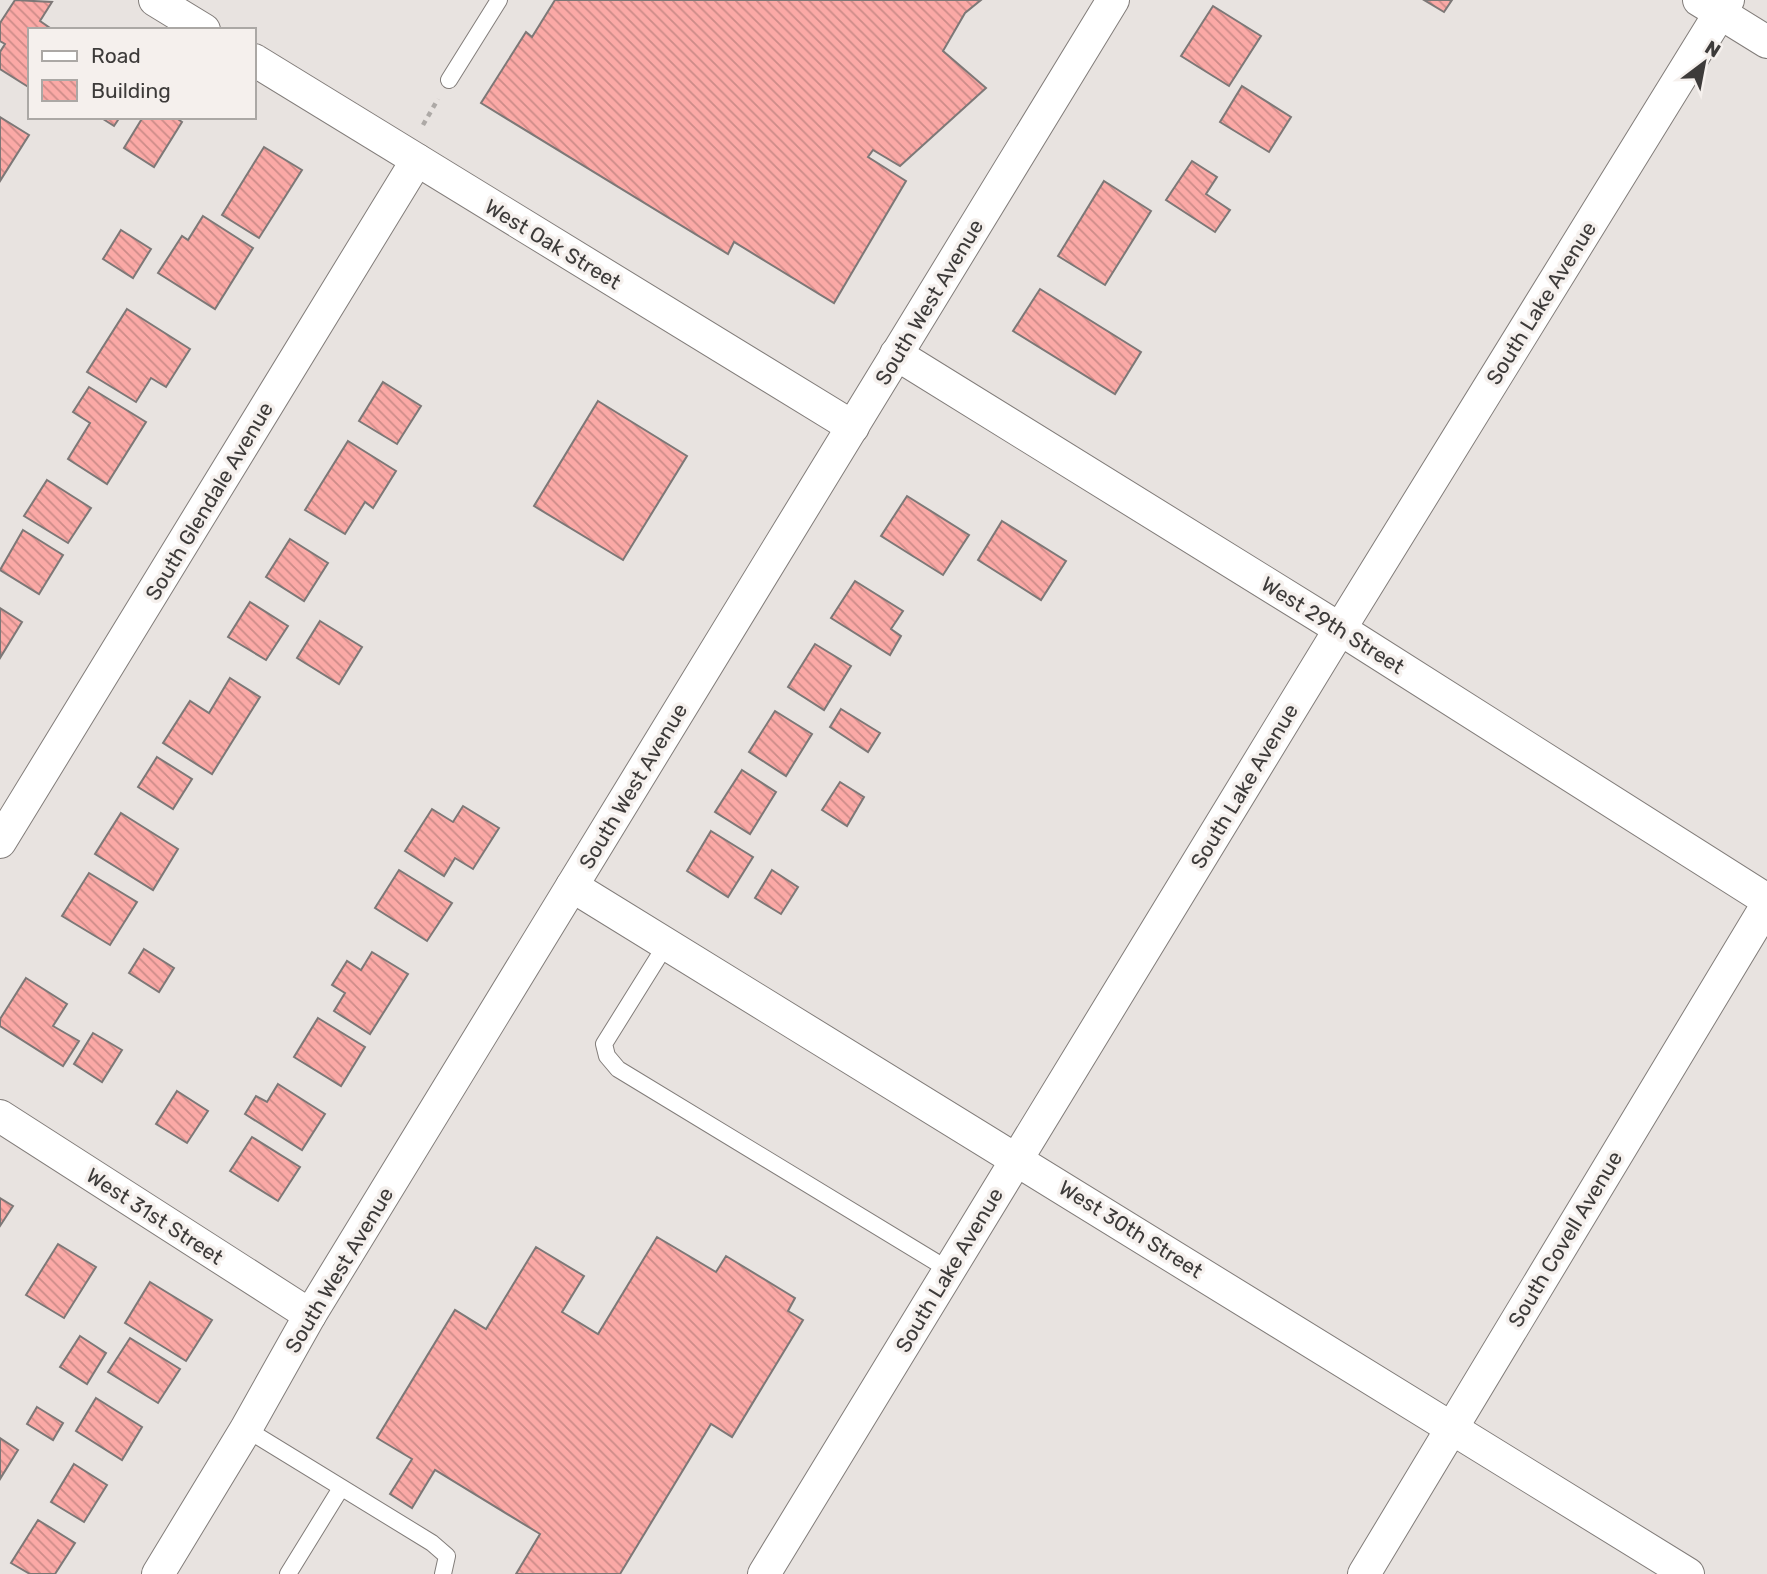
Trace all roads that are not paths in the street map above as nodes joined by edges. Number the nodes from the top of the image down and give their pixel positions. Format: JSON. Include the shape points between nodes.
{"nodes":[{"id":1,"x":155,"y":0,"type":"edge"},
{"id":2,"x":499,"y":0,"type":"edge"},
{"id":3,"x":1113,"y":0,"type":"edge"},
{"id":4,"x":1716,"y":4,"type":"edge"},
{"id":5,"x":201,"y":28,"type":"edge"},
{"id":6,"x":1767,"y":42,"type":"edge"},
{"id":7,"x":256,"y":61,"type":"edge"},
{"id":8,"x":449,"y":80,"type":"road end"},
{"id":9,"x":412,"y":157,"type":"junction"},
{"id":10,"x":896,"y":354,"type":"junction"},
{"id":11,"x":853,"y":427,"type":"junction"},
{"id":12,"x":1340,"y":629,"type":"junction"},
{"id":13,"x":0,"y":842,"type":"edge"},
{"id":14,"x":572,"y":886,"type":"junction"},
{"id":15,"x":1767,"y":900,"type":"edge"},
{"id":16,"x":1767,"y":905,"type":"edge"},
{"id":17,"x":667,"y":943,"type":"junction"},
{"id":18,"x":0,"y":1116,"type":"edge"},
{"id":19,"x":1017,"y":1159,"type":"junction"},
{"id":20,"x":949,"y":1270,"type":"junction"},
{"id":21,"x":310,"y":1315,"type":"junction"},
{"id":22,"x":1452,"y":1427,"type":"junction"},
{"id":23,"x":246,"y":1429,"type":"junction"},
{"id":24,"x":341,"y":1488,"type":"junction"},
{"id":25,"x":158,"y":1574,"type":"edge"},
{"id":26,"x":288,"y":1574,"type":"edge"},
{"id":27,"x":443,"y":1574,"type":"edge"},
{"id":28,"x":764,"y":1574,"type":"edge"},
{"id":29,"x":1364,"y":1574,"type":"edge"},
{"id":30,"x":1688,"y":1574,"type":"edge"}],
"edges":[{"from":1,"to":5,"type":"street"},
{"from":2,"to":8,"type":"lane"},
{"from":3,"to":10,"type":"street","name":"South West Avenue"},
{"from":4,"to":6,"type":"street"},
{"from":4,"to":12,"type":"street","name":"South Lake Avenue"},
{"from":7,"to":9,"type":"street","name":"West Oak Street"},
{"from":9,"to":11,"type":"street","name":"West Oak Street"},
{"from":9,"to":13,"type":"street","name":"South Glendale Avenue"},
{"from":10,"to":11,"type":"street","name":"South West Avenue"},
{"from":10,"to":12,"type":"street","name":"West 29th Street"},
{"from":11,"to":14,"type":"street","name":"South West Avenue"},
{"from":12,"to":15,"type":"street","name":"West 29th Street"},
{"from":12,"to":19,"type":"street","name":"South Lake Avenue"},
{"from":14,"to":17,"type":"street","name":"West 30th Street"},
{"from":14,"to":21,"type":"street","name":"South West Avenue"},
{"from":16,"to":22,"type":"street","name":"South Covell Avenue"},
{"from":17,"to":19,"type":"street","name":"West 30th Street"},
{"from":17,"to":20,"type":"lane","via":[[604,1044],[618,1069]]},
{"from":18,"to":21,"type":"street","name":"West 31st Street"},
{"from":19,"to":20,"type":"street","name":"South Lake Avenue"},
{"from":19,"to":22,"type":"street","name":"West 30th Street"},
{"from":20,"to":28,"type":"street","name":"South Lake Avenue"},
{"from":21,"to":23,"type":"street","name":"South West Avenue"},
{"from":22,"to":29,"type":"street","name":"South Covell Avenue"},
{"from":22,"to":30,"type":"street","name":"West 30th Street"},
{"from":23,"to":24,"type":"lane"},
{"from":23,"to":25,"type":"street","name":"South West Avenue"},
{"from":24,"to":26,"type":"lane"},
{"from":24,"to":27,"type":"lane","via":[[432,1543],[447,1556]]}]}
